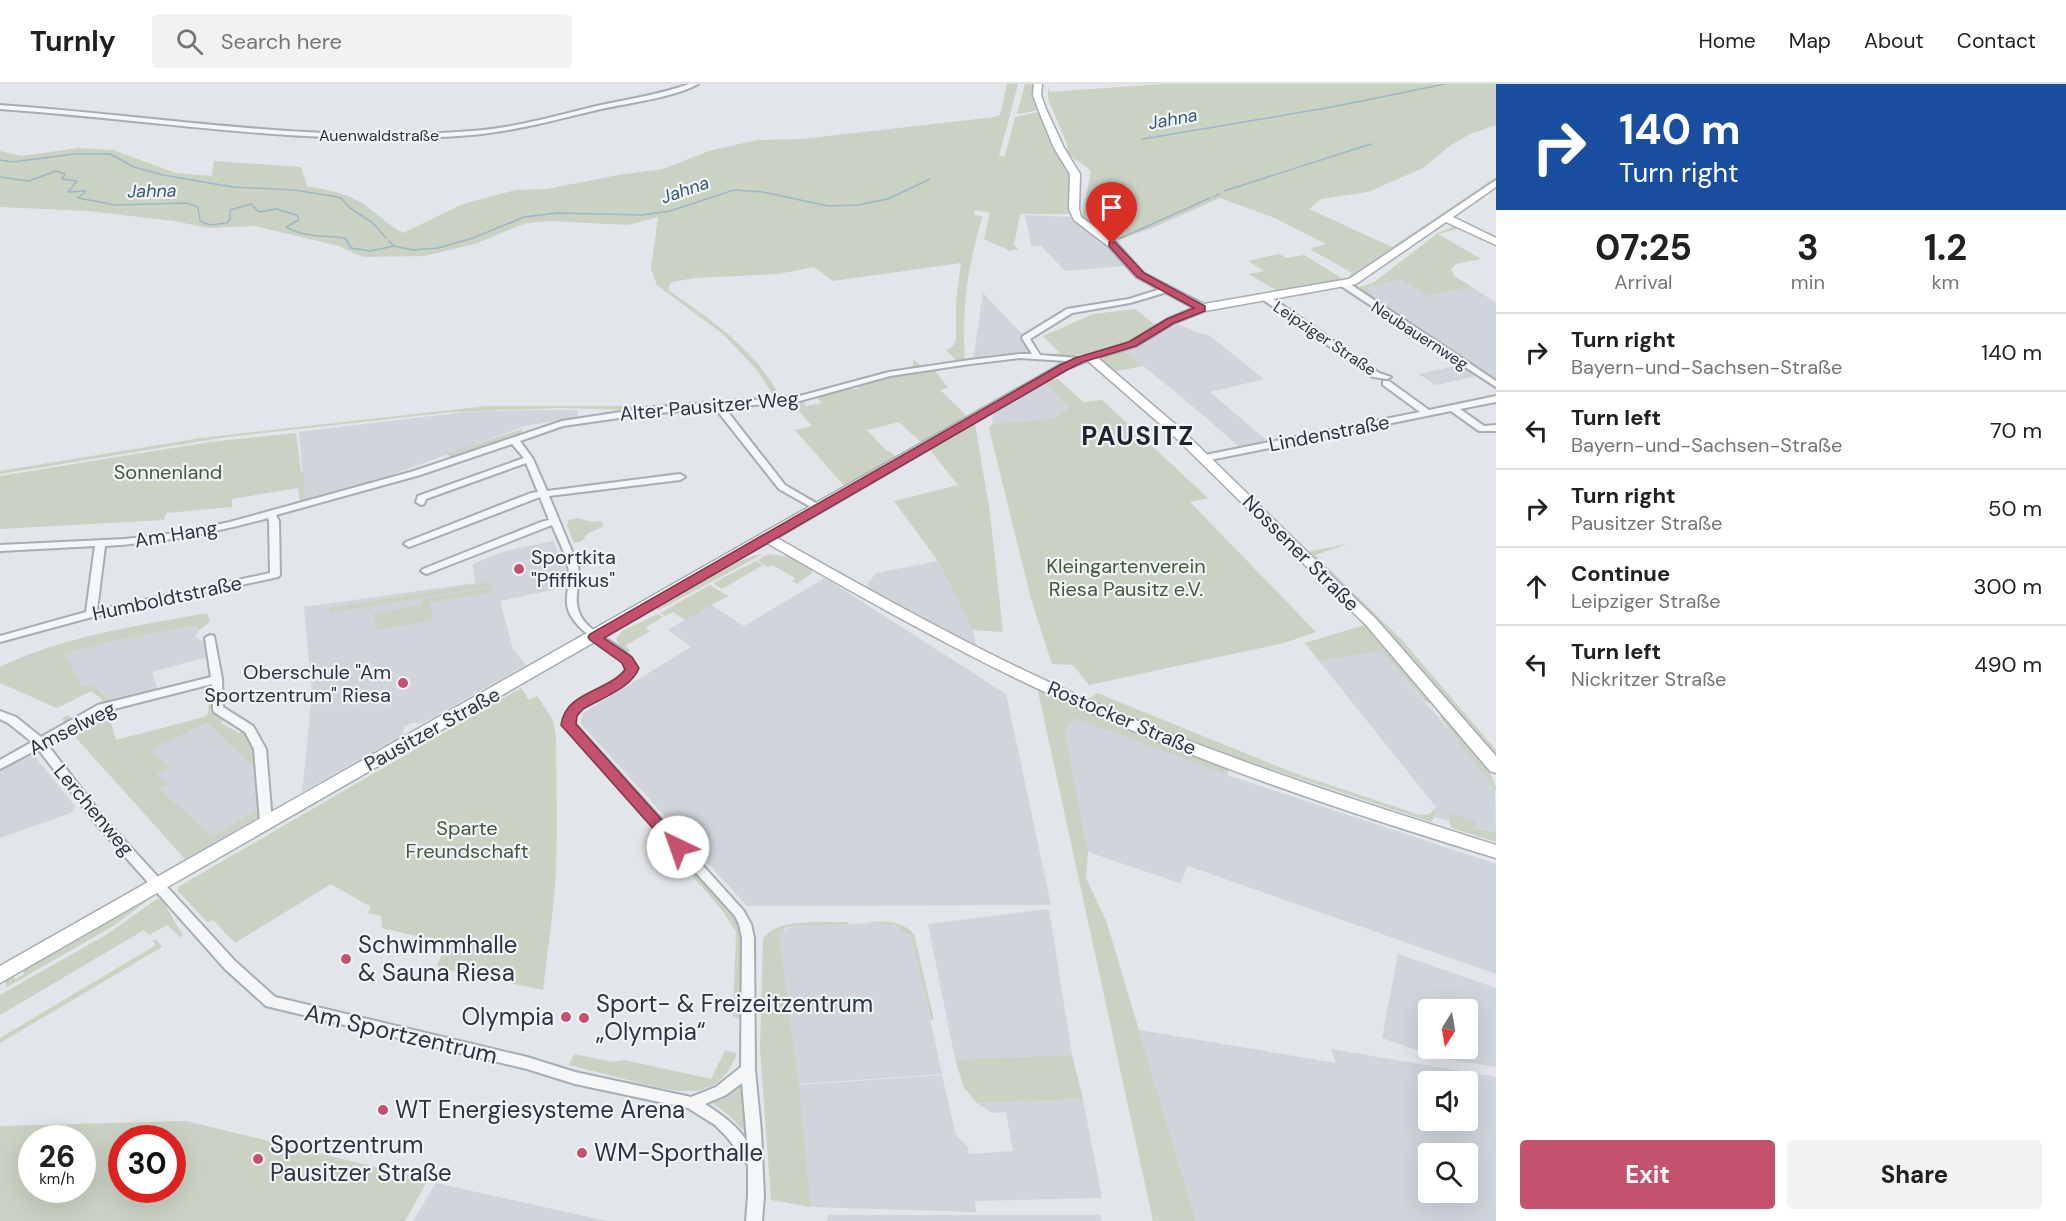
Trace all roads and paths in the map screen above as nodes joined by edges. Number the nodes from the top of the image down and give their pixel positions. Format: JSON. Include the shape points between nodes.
{"nodes":[{"id":1,"x":695,"y":84,"type":"edge"},
{"id":2,"x":1038,"y":84,"type":"edge"},
{"id":3,"x":0,"y":107,"type":"edge"},
{"id":4,"x":1496,"y":183,"type":"edge"},
{"id":5,"x":1446,"y":218,"type":"junction"},
{"id":6,"x":1496,"y":242,"type":"edge"},
{"id":7,"x":1344,"y":284,"type":"junction"},
{"id":8,"x":1164,"y":290,"type":"junction"},
{"id":9,"x":1265,"y":297,"type":"junction"},
{"id":10,"x":1202,"y":308,"type":"junction"},
{"id":11,"x":1037,"y":356,"type":"junction"},
{"id":12,"x":1084,"y":358,"type":"junction"},
{"id":13,"x":1496,"y":385,"type":"edge"},
{"id":14,"x":1496,"y":399,"type":"edge"},
{"id":15,"x":718,"y":406,"type":"junction"},
{"id":16,"x":1453,"y":408,"type":"junction"},
{"id":17,"x":1427,"y":413,"type":"junction"},
{"id":18,"x":1496,"y":428,"type":"edge"},
{"id":19,"x":513,"y":440,"type":"junction"},
{"id":20,"x":1205,"y":458,"type":"junction"},
{"id":21,"x":529,"y":459,"type":"junction"},
{"id":22,"x":680,"y":477,"type":"dead end"},
{"id":23,"x":864,"y":483,"type":"joint"},
{"id":24,"x":347,"y":492,"type":"joint"},
{"id":25,"x":544,"y":495,"type":"junction"},
{"id":26,"x":421,"y":502,"type":"dead end"},
{"id":27,"x":818,"y":508,"type":"junction"},
{"id":28,"x":270,"y":513,"type":"junction"},
{"id":29,"x":555,"y":522,"type":"junction"},
{"id":30,"x":767,"y":538,"type":"junction"},
{"id":31,"x":100,"y":544,"type":"junction"},
{"id":32,"x":409,"y":544,"type":"dead end"},
{"id":33,"x":0,"y":548,"type":"edge"},
{"id":34,"x":426,"y":571,"type":"dead end"},
{"id":35,"x":91,"y":614,"type":"junction"},
{"id":36,"x":595,"y":637,"type":"junction"},
{"id":37,"x":210,"y":638,"type":"dead end"},
{"id":38,"x":0,"y":639,"type":"edge"},
{"id":39,"x":217,"y":679,"type":"junction"},
{"id":40,"x":0,"y":715,"type":"edge"},
{"id":41,"x":39,"y":742,"type":"junction"},
{"id":42,"x":0,"y":765,"type":"edge"},
{"id":43,"x":1496,"y":767,"type":"edge"},
{"id":44,"x":266,"y":822,"type":"junction"},
{"id":45,"x":1496,"y":852,"type":"edge"},
{"id":46,"x":158,"y":885,"type":"junction"},
{"id":47,"x":0,"y":975,"type":"edge"},
{"id":48,"x":748,"y":1070,"type":"junction"},
{"id":49,"x":691,"y":1103,"type":"junction"},
{"id":50,"x":755,"y":1165,"type":"junction"},
{"id":51,"x":754,"y":1221,"type":"edge"}],
"edges":[{"from":1,"to":3,"type":"street","name":"Auenwaldstraße","via":[[514,128],[440,136],[308,134]]},
{"from":2,"to":8,"type":"street","via":[[1040,104],[1076,177],[1075,216],[1112,244],[1140,275]]},
{"from":4,"to":5,"type":"street","name":"Leipziger Straße"},
{"from":5,"to":6,"type":"street"},
{"from":5,"to":7,"type":"street","name":"Leipziger Straße","via":[[1359,278]]},
{"from":7,"to":9,"type":"street","name":"Leipziger Straße"},
{"from":7,"to":13,"type":"street","name":"Neubauernweg"},
{"from":8,"to":10,"type":"street"},
{"from":8,"to":11,"type":"street","via":[[1130,301],[1078,308],[1047,323],[1026,338]]},
{"from":9,"to":10,"type":"street","name":"Leipziger Straße"},
{"from":9,"to":17,"type":"street","name":"Leipziger Straße"},
{"from":10,"to":12,"type":"street","name":"Leipziger Straße","via":[[1133,344]]},
{"from":11,"to":12,"type":"street","name":"Alter Pausitzer Weg"},
{"from":11,"to":15,"type":"street","name":"Alter Pausitzer Weg","via":[[904,372],[796,399]]},
{"from":12,"to":20,"type":"street","name":"Nossener Straße"},
{"from":12,"to":23,"type":"street","name":"Leipziger Straße"},
{"from":14,"to":16,"type":"street","name":"Lindenstraße"},
{"from":15,"to":19,"type":"street","name":"Alter Pausitzer Weg","via":[[639,411],[561,423]]},
{"from":15,"to":27,"type":"street","via":[[782,487]]},
{"from":16,"to":17,"type":"street","name":"Lindenstraße"},
{"from":16,"to":18,"type":"street","via":[[1482,429]]},
{"from":17,"to":20,"type":"street","name":"Lindenstraße"},
{"from":19,"to":21,"type":"street"},
{"from":19,"to":24,"type":"street","name":"Alter Pausitzer Weg"},
{"from":20,"to":43,"type":"street","name":"Nossener Straße","via":[[1379,631]]},
{"from":21,"to":25,"type":"street"},
{"from":21,"to":26,"type":"street","via":[[421,498]]},
{"from":22,"to":25,"type":"street"},
{"from":23,"to":27,"type":"street","name":"Pausitzer Straße"},
{"from":24,"to":28,"type":"street","name":"Am Hang"},
{"from":25,"to":29,"type":"street"},
{"from":25,"to":32,"type":"street","via":[[534,495]]},
{"from":27,"to":30,"type":"street","name":"Pausitzer Straße"},
{"from":28,"to":31,"type":"street","name":"Am Hang","via":[[176,536]]},
{"from":28,"to":35,"type":"street","name":"Humboldtstraße","via":[[274,521],[275,575]]},
{"from":29,"to":34,"type":"street"},
{"from":29,"to":36,"type":"street","via":[[575,576],[573,611]]},
{"from":30,"to":36,"type":"street","name":"Pausitzer Straße"},
{"from":30,"to":45,"type":"street","name":"Rostocker Straße","via":[[992,661],[1077,701],[1239,765]]},
{"from":31,"to":33,"type":"street","name":"Am Hang"},
{"from":31,"to":35,"type":"street"},
{"from":35,"to":38,"type":"street","name":"Humboldtstraße"},
{"from":36,"to":44,"type":"street","name":"Pausitzer Straße"},
{"from":36,"to":48,"type":"street","via":[[627,660],[632,671],[578,706],[570,714],[569,725],[745,924]]},
{"from":37,"to":39,"type":"street"},
{"from":39,"to":41,"type":"street","name":"Amselweg","via":[[108,706]]},
{"from":39,"to":44,"type":"street","via":[[218,709],[249,729],[260,749]]},
{"from":40,"to":41,"type":"street","name":"Lerchenweg"},
{"from":41,"to":42,"type":"street","name":"Amselweg"},
{"from":41,"to":46,"type":"street","name":"Lerchenweg","via":[[100,821]]},
{"from":44,"to":46,"type":"street","name":"Pausitzer Straße"},
{"from":46,"to":47,"type":"street","name":"Pausitzer Straße"},
{"from":46,"to":49,"type":"street","name":"Am Sportzentrum","via":[[230,965],[277,1005]]},
{"from":48,"to":49,"type":"street","via":[[721,1091]]},
{"from":48,"to":50,"type":"street"},
{"from":49,"to":50,"type":"street","name":"Am Sportzentrum","via":[[732,1132]]},
{"from":50,"to":51,"type":"street"}]}
